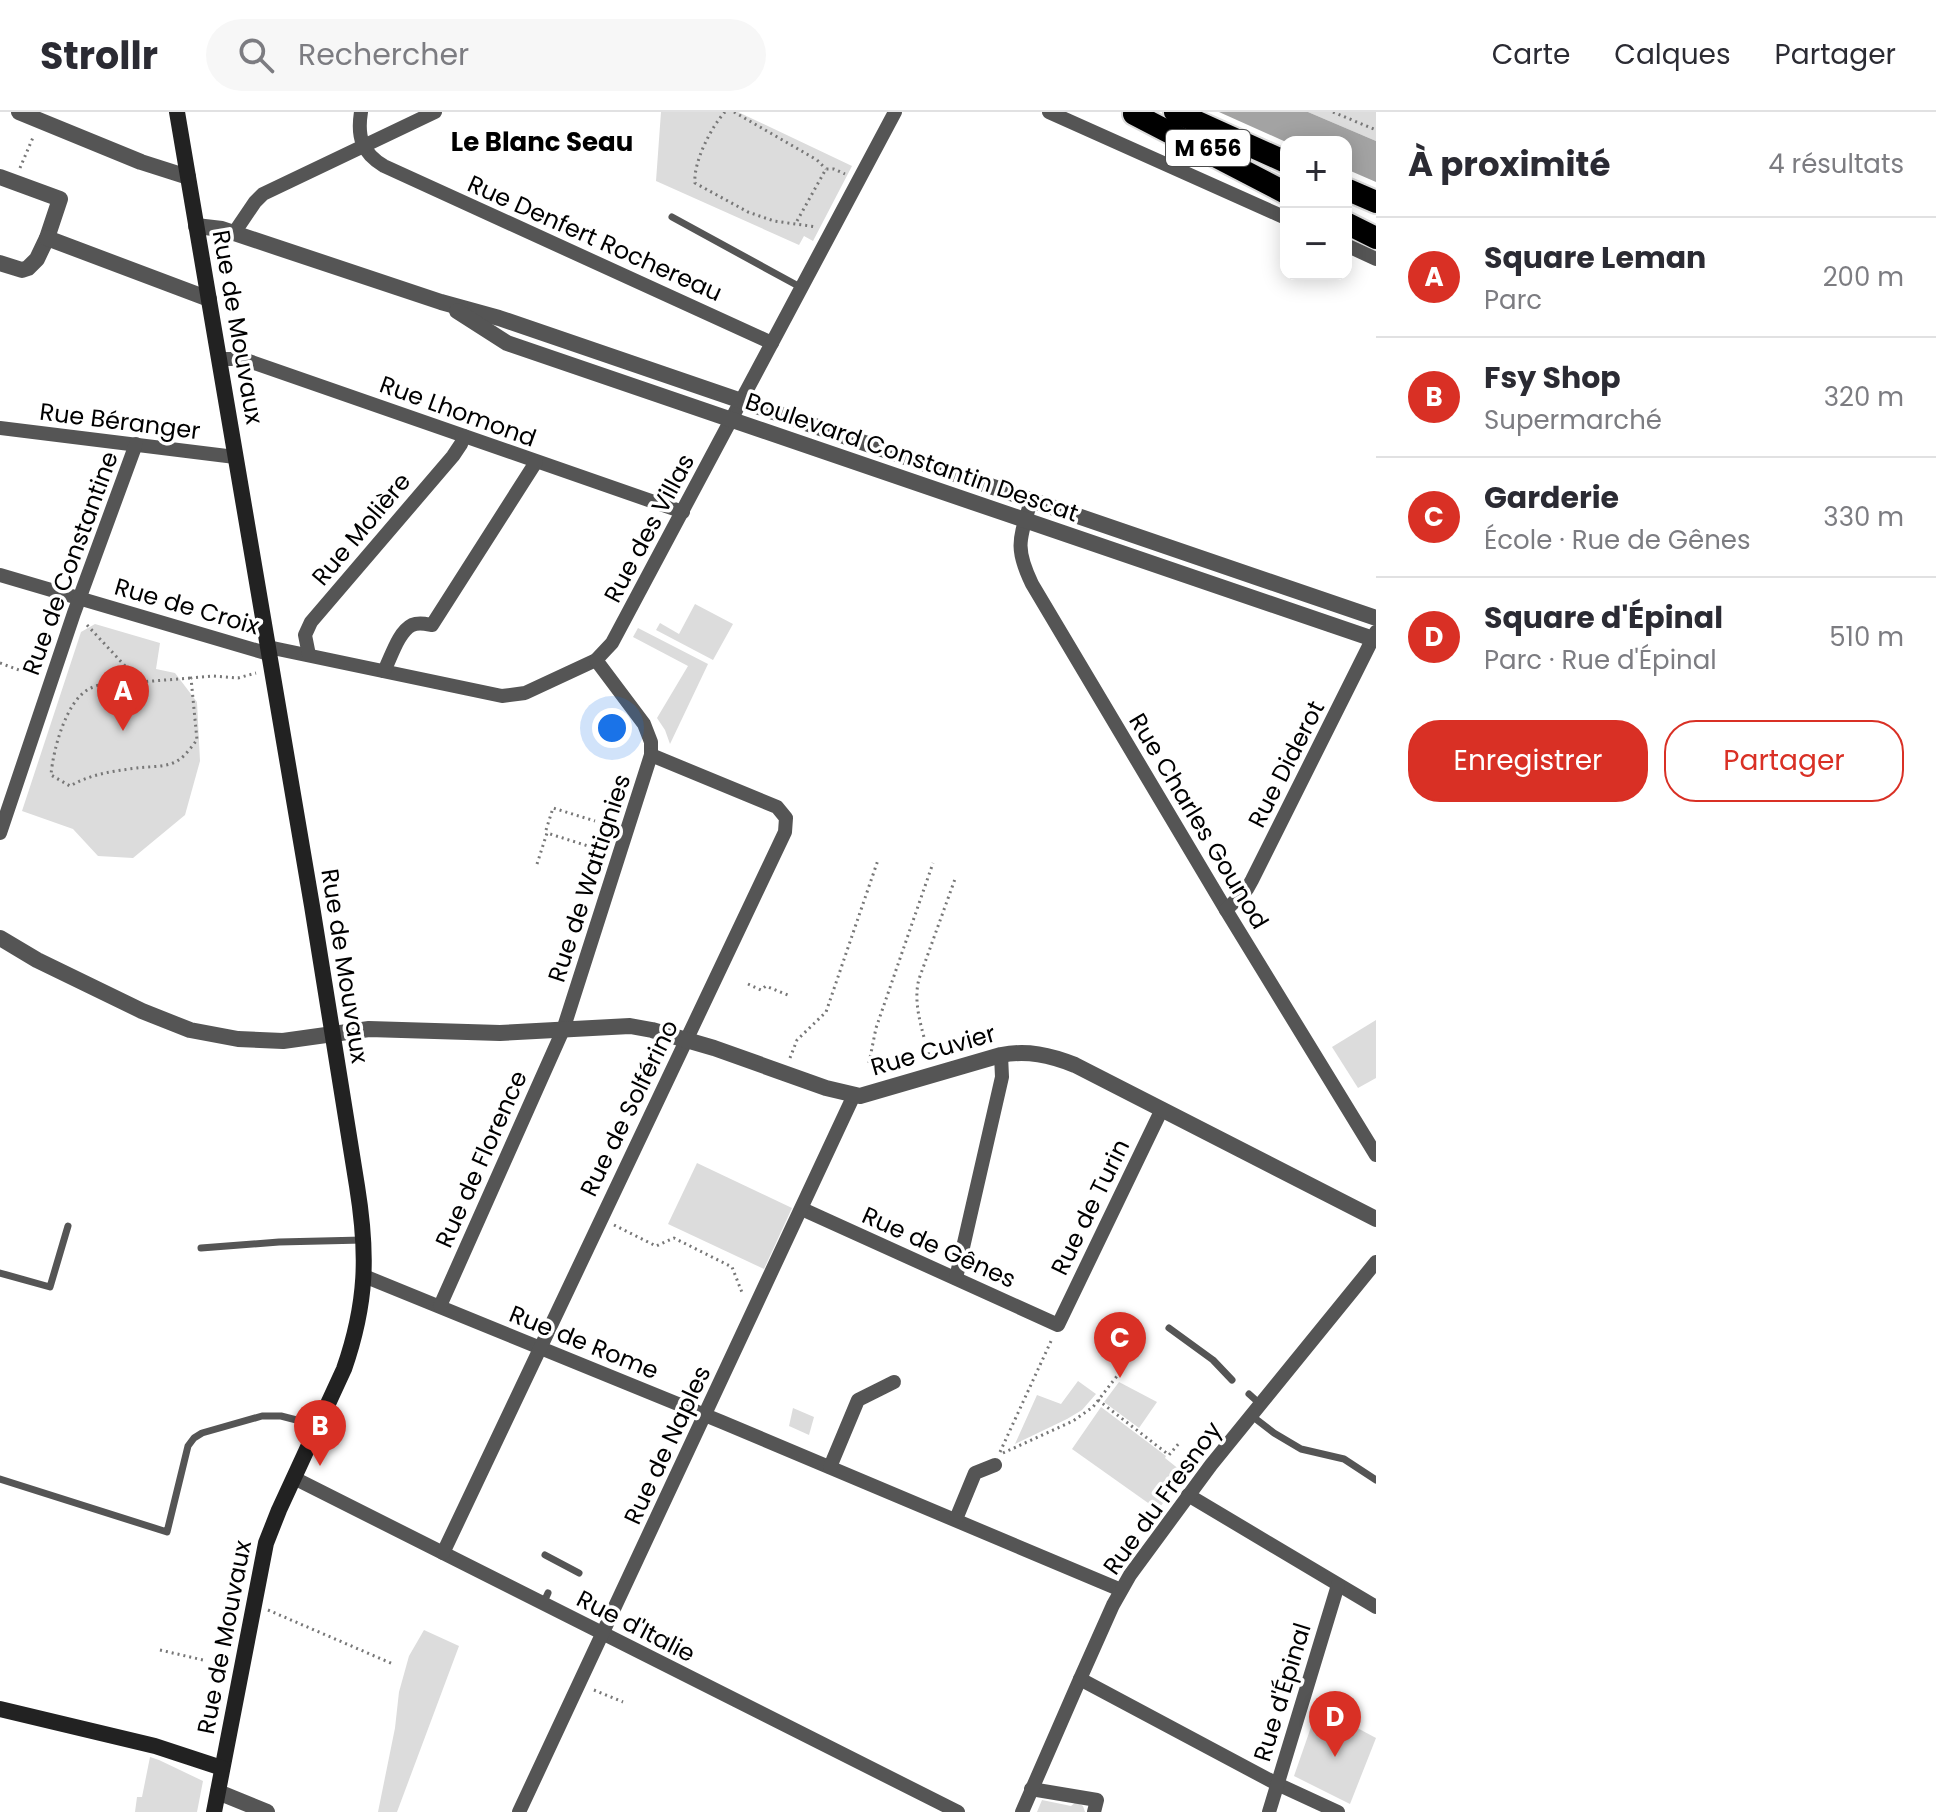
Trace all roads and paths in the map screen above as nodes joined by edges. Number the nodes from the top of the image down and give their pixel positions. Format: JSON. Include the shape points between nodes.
{"nodes":[{"id":1,"x":19,"y":112,"type":"edge"},
{"id":2,"x":177,"y":112,"type":"edge"},
{"id":3,"x":361,"y":112,"type":"edge"},
{"id":4,"x":435,"y":112,"type":"edge"},
{"id":5,"x":725,"y":112,"type":"edge"},
{"id":6,"x":734,"y":112,"type":"edge"},
{"id":7,"x":895,"y":112,"type":"edge"},
{"id":8,"x":1049,"y":112,"type":"edge"},
{"id":9,"x":1175,"y":112,"type":"edge"},
{"id":10,"x":1333,"y":112,"type":"edge"},
{"id":11,"x":1133,"y":113,"type":"edge"},
{"id":12,"x":40,"y":120,"type":"junction"},
{"id":13,"x":1376,"y":130,"type":"edge"},
{"id":14,"x":363,"y":146,"type":"junction"},
{"id":15,"x":1280,"y":159,"type":"edge"},
{"id":16,"x":826,"y":169,"type":"junction"},
{"id":17,"x":188,"y":177,"type":"junction"},
{"id":18,"x":860,"y":177,"type":"junction"},
{"id":19,"x":7,"y":180,"type":"edge"},
{"id":20,"x":1280,"y":180,"type":"edge"},
{"id":21,"x":1280,"y":190,"type":"edge"},
{"id":22,"x":1352,"y":192,"type":"edge"},
{"id":23,"x":1376,"y":202,"type":"edge"},
{"id":24,"x":1352,"y":212,"type":"edge"},
{"id":25,"x":1280,"y":215,"type":"edge"},
{"id":26,"x":672,"y":217,"type":"dead end"},
{"id":27,"x":796,"y":223,"type":"junction"},
{"id":28,"x":1376,"y":223,"type":"edge"},
{"id":29,"x":196,"y":226,"type":"junction"},
{"id":30,"x":1352,"y":226,"type":"edge"},
{"id":31,"x":832,"y":232,"type":"junction"},
{"id":32,"x":234,"y":233,"type":"junction"},
{"id":33,"x":47,"y":238,"type":"junction"},
{"id":34,"x":1376,"y":238,"type":"edge"},
{"id":35,"x":1352,"y":248,"type":"edge"},
{"id":36,"x":1376,"y":259,"type":"edge"},
{"id":37,"x":0,"y":263,"type":"edge"},
{"id":38,"x":802,"y":288,"type":"junction"},
{"id":39,"x":209,"y":299,"type":"junction"},
{"id":40,"x":441,"y":302,"type":"junction"},
{"id":41,"x":772,"y":343,"type":"junction"},
{"id":42,"x":219,"y":359,"type":"junction"},
{"id":43,"x":740,"y":400,"type":"junction"},
{"id":44,"x":731,"y":420,"type":"junction"},
{"id":45,"x":0,"y":428,"type":"edge"},
{"id":46,"x":464,"y":436,"type":"junction"},
{"id":47,"x":136,"y":444,"type":"junction"},
{"id":48,"x":235,"y":457,"type":"junction"},
{"id":49,"x":536,"y":462,"type":"junction"},
{"id":50,"x":1031,"y":501,"type":"junction"},
{"id":51,"x":683,"y":512,"type":"junction"},
{"id":52,"x":1025,"y":521,"type":"junction"},
{"id":53,"x":0,"y":575,"type":"edge"},
{"id":54,"x":80,"y":598,"type":"junction"},
{"id":55,"x":74,"y":613,"type":"junction"},
{"id":56,"x":1376,"y":618,"type":"edge"},
{"id":57,"x":1375,"y":637,"type":"edge"},
{"id":58,"x":268,"y":650,"type":"junction"},
{"id":59,"x":309,"y":655,"type":"junction"},
{"id":60,"x":596,"y":660,"type":"junction"},
{"id":61,"x":0,"y":663,"type":"edge"},
{"id":62,"x":19,"y":670,"type":"dead end"},
{"id":63,"x":384,"y":671,"type":"junction"},
{"id":64,"x":272,"y":672,"type":"junction"},
{"id":65,"x":191,"y":678,"type":"junction"},
{"id":66,"x":140,"y":682,"type":"junction"},
{"id":67,"x":651,"y":755,"type":"junction"},
{"id":68,"x":595,"y":821,"type":"dead end"},
{"id":69,"x":546,"y":830,"type":"dead end"},
{"id":70,"x":0,"y":833,"type":"edge"},
{"id":71,"x":588,"y":846,"type":"dead end"},
{"id":72,"x":878,"y":860,"type":"dead end"},
{"id":73,"x":933,"y":863,"type":"dead end"},
{"id":74,"x":537,"y":864,"type":"dead end"},
{"id":75,"x":955,"y":879,"type":"dead end"},
{"id":76,"x":1226,"y":910,"type":"junction"},
{"id":77,"x":0,"y":938,"type":"edge"},
{"id":78,"x":748,"y":984,"type":"dead end"},
{"id":79,"x":790,"y":996,"type":"dead end"},
{"id":80,"x":563,"y":1030,"type":"junction"},
{"id":81,"x":332,"y":1033,"type":"junction"},
{"id":82,"x":686,"y":1041,"type":"junction"},
{"id":83,"x":1001,"y":1055,"type":"junction"},
{"id":84,"x":869,"y":1063,"type":"dead end"},
{"id":85,"x":784,"y":1073,"type":"junction"},
{"id":86,"x":934,"y":1075,"type":"junction"},
{"id":87,"x":854,"y":1095,"type":"junction"},
{"id":88,"x":1162,"y":1109,"type":"junction"},
{"id":89,"x":1376,"y":1155,"type":"edge"},
{"id":90,"x":802,"y":1209,"type":"junction"},
{"id":91,"x":600,"y":1218,"type":"junction"},
{"id":92,"x":1376,"y":1219,"type":"edge"},
{"id":93,"x":68,"y":1226,"type":"dead end"},
{"id":94,"x":363,"y":1240,"type":"junction"},
{"id":95,"x":201,"y":1248,"type":"dead end"},
{"id":96,"x":1376,"y":1262,"type":"edge"},
{"id":97,"x":0,"y":1273,"type":"edge"},
{"id":98,"x":364,"y":1276,"type":"junction"},
{"id":99,"x":956,"y":1278,"type":"junction"},
{"id":100,"x":759,"y":1301,"type":"junction"},
{"id":101,"x":440,"y":1306,"type":"junction"},
{"id":102,"x":1058,"y":1325,"type":"junction"},
{"id":103,"x":1169,"y":1328,"type":"dead end"},
{"id":104,"x":537,"y":1353,"type":"junction"},
{"id":105,"x":1117,"y":1376,"type":"dead end"},
{"id":106,"x":1232,"y":1380,"type":"dead end"},
{"id":107,"x":894,"y":1382,"type":"dead end"},
{"id":108,"x":1098,"y":1400,"type":"junction"},
{"id":109,"x":1253,"y":1404,"type":"junction"},
{"id":110,"x":705,"y":1415,"type":"junction"},
{"id":111,"x":318,"y":1426,"type":"junction"},
{"id":112,"x":1180,"y":1442,"type":"dead end"},
{"id":113,"x":995,"y":1465,"type":"dead end"},
{"id":114,"x":830,"y":1467,"type":"junction"},
{"id":115,"x":294,"y":1478,"type":"junction"},
{"id":116,"x":0,"y":1479,"type":"edge"},
{"id":117,"x":1376,"y":1480,"type":"edge"},
{"id":118,"x":1188,"y":1495,"type":"junction"},
{"id":119,"x":956,"y":1519,"type":"junction"},
{"id":120,"x":443,"y":1553,"type":"junction"},
{"id":121,"x":545,"y":1555,"type":"dead end"},
{"id":122,"x":562,"y":1564,"type":"junction"},
{"id":123,"x":579,"y":1573,"type":"dead end"},
{"id":124,"x":556,"y":1575,"type":"dead end"},
{"id":125,"x":1338,"y":1585,"type":"junction"},
{"id":126,"x":1121,"y":1590,"type":"junction"},
{"id":127,"x":254,"y":1605,"type":"junction"},
{"id":128,"x":1376,"y":1607,"type":"edge"},
{"id":129,"x":603,"y":1634,"type":"junction"},
{"id":130,"x":160,"y":1650,"type":"dead end"},
{"id":131,"x":203,"y":1660,"type":"dead end"},
{"id":132,"x":393,"y":1664,"type":"dead end"},
{"id":133,"x":1080,"y":1679,"type":"junction"},
{"id":134,"x":592,"y":1689,"type":"dead end"},
{"id":135,"x":623,"y":1702,"type":"dead end"},
{"id":136,"x":0,"y":1709,"type":"edge"},
{"id":137,"x":222,"y":1768,"type":"junction"},
{"id":138,"x":1277,"y":1784,"type":"junction"},
{"id":139,"x":1031,"y":1789,"type":"junction"},
{"id":140,"x":218,"y":1792,"type":"junction"},
{"id":141,"x":214,"y":1812,"type":"edge"},
{"id":142,"x":267,"y":1812,"type":"edge"},
{"id":143,"x":519,"y":1812,"type":"edge"},
{"id":144,"x":958,"y":1812,"type":"edge"},
{"id":145,"x":1022,"y":1812,"type":"edge"},
{"id":146,"x":1094,"y":1812,"type":"edge"},
{"id":147,"x":1269,"y":1812,"type":"edge"},
{"id":148,"x":1338,"y":1812,"type":"edge"}],
"edges":[{"from":1,"to":12,"type":"street"},
{"from":2,"to":17,"type":"main road","name":"Rue de Mouvaux"},
{"from":3,"to":14,"type":"street","via":[[358,130]]},
{"from":4,"to":14,"type":"street"},
{"from":5,"to":27,"type":"path","via":[[715,123],[694,173],[695,183],[748,212]]},
{"from":6,"to":16,"type":"path"},
{"from":7,"to":18,"type":"street","name":"Rue des Villas"},
{"from":8,"to":25,"type":"street"},
{"from":9,"to":15,"type":"highway","number":"M 656"},
{"from":10,"to":13,"type":"path"},
{"from":11,"to":20,"type":"highway","number":"M 656"},
{"from":11,"to":21,"type":"highway"},
{"from":12,"to":17,"type":"street"},
{"from":12,"to":19,"type":"path"},
{"from":14,"to":32,"type":"street","via":[[263,194]]},
{"from":14,"to":41,"type":"street","name":"Rue Denfert Rochereau","via":[[395,171]]},
{"from":16,"to":18,"type":"path"},
{"from":16,"to":27,"type":"path"},
{"from":17,"to":29,"type":"main road","name":"Rue de Mouvaux"},
{"from":18,"to":31,"type":"street","name":"Rue des Villas"},
{"from":19,"to":33,"type":"street","via":[[60,199]]},
{"from":22,"to":23,"type":"highway"},
{"from":24,"to":28,"type":"highway"},
{"from":26,"to":38,"type":"lane"},
{"from":27,"to":31,"type":"path"},
{"from":29,"to":32,"type":"street","name":"Boulevard Constantin Descat"},
{"from":29,"to":39,"type":"main road","name":"Rue de Mouvaux"},
{"from":30,"to":34,"type":"highway"},
{"from":31,"to":38,"type":"street","name":"Rue des Villas"},
{"from":32,"to":40,"type":"street","name":"Boulevard Constantin Descat"},
{"from":33,"to":37,"type":"street","via":[[28,268]]},
{"from":33,"to":39,"type":"street"},
{"from":35,"to":36,"type":"street"},
{"from":38,"to":41,"type":"street","name":"Rue des Villas"},
{"from":39,"to":42,"type":"main road","name":"Rue de Mouvaux"},
{"from":40,"to":43,"type":"street","name":"Boulevard Constantin Descat"},
{"from":40,"to":44,"type":"street","name":"Boulevard Constantin Descat","via":[[507,343]]},
{"from":41,"to":43,"type":"street","name":"Rue des Villas"},
{"from":42,"to":46,"type":"street","name":"Rue Lhomond","via":[[243,359]]},
{"from":42,"to":48,"type":"main road","name":"Rue de Mouvaux"},
{"from":43,"to":44,"type":"street","name":"Rue des Villas"},
{"from":43,"to":50,"type":"street","name":"Boulevard Constantin Descat"},
{"from":44,"to":51,"type":"street","name":"Rue des Villas"},
{"from":44,"to":52,"type":"street","name":"Boulevard Constantin Descat"},
{"from":45,"to":47,"type":"street","name":"Rue Béranger"},
{"from":46,"to":49,"type":"street","name":"Rue Lhomond"},
{"from":46,"to":59,"type":"street","name":"Rue Molière","via":[[453,456],[311,622],[305,635]]},
{"from":47,"to":48,"type":"street","name":"Rue Béranger"},
{"from":47,"to":54,"type":"street","name":"Rue de Constantine"},
{"from":48,"to":58,"type":"main road","name":"Rue de Mouvaux"},
{"from":49,"to":51,"type":"street","name":"Rue Lhomond"},
{"from":49,"to":63,"type":"street","via":[[432,625],[417,623],[403,633]]},
{"from":50,"to":52,"type":"street","name":"Rue Charles Gounod"},
{"from":50,"to":56,"type":"street","name":"Boulevard Constantin Descat"},
{"from":51,"to":60,"type":"street","name":"Rue des Villas","via":[[612,643]]},
{"from":52,"to":57,"type":"street","name":"Boulevard Constantin Descat"},
{"from":52,"to":76,"type":"street","name":"Rue Charles Gounod","via":[[1020,553],[1032,584]]},
{"from":53,"to":54,"type":"street","name":"Rue de Croix"},
{"from":54,"to":55,"type":"street","name":"Rue de Constantine"},
{"from":54,"to":58,"type":"street","name":"Rue de Croix"},
{"from":55,"to":66,"type":"path"},
{"from":55,"to":70,"type":"street","name":"Rue de Constantine"},
{"from":57,"to":76,"type":"street","name":"Rue Diderot","via":[[1252,880]]},
{"from":58,"to":59,"type":"street","name":"Rue des Villas"},
{"from":58,"to":64,"type":"main road","name":"Rue de Mouvaux"},
{"from":59,"to":63,"type":"street","name":"Rue des Villas"},
{"from":60,"to":63,"type":"street","name":"Rue des Villas","via":[[509,696]]},
{"from":60,"to":67,"type":"street","name":"Rue de Wattignies","via":[[644,724]]},
{"from":61,"to":62,"type":"path"},
{"from":64,"to":65,"type":"path"},
{"from":64,"to":81,"type":"main road","name":"Rue de Mouvaux"},
{"from":65,"to":66,"type":"path"},
{"from":65,"to":66,"type":"path","via":[[197,740],[180,759],[97,774],[70,786],[51,775],[52,759],[78,696],[101,685]]},
{"from":67,"to":80,"type":"street","name":"Rue de Wattignies"},
{"from":67,"to":82,"type":"street","name":"Rue de Solférino","via":[[777,807],[786,818],[783,837]]},
{"from":68,"to":69,"type":"path","via":[[553,808]]},
{"from":71,"to":74,"type":"path","via":[[547,833]]},
{"from":72,"to":85,"type":"path","via":[[826,1012],[797,1040]]},
{"from":73,"to":84,"type":"path","via":[[876,1028]]},
{"from":75,"to":86,"type":"path","via":[[916,991]]},
{"from":76,"to":89,"type":"street","name":"Rue Charles Gounod"},
{"from":77,"to":81,"type":"street","name":"Rue Cuvier","via":[[190,1030],[258,1041]]},
{"from":78,"to":79,"type":"path"},
{"from":80,"to":81,"type":"street","name":"Rue Cuvier"},
{"from":80,"to":82,"type":"street","name":"Rue Cuvier","via":[[630,1026]]},
{"from":80,"to":101,"type":"street","name":"Rue de Florence"},
{"from":81,"to":94,"type":"main road","name":"Rue de Mouvaux"},
{"from":82,"to":85,"type":"street","name":"Rue Cuvier"},
{"from":82,"to":91,"type":"street","name":"Rue de Solférino"},
{"from":83,"to":86,"type":"street","name":"Rue Cuvier"},
{"from":83,"to":88,"type":"street","name":"Rue Cuvier","via":[[1025,1052],[1064,1060]]},
{"from":83,"to":99,"type":"street","via":[[1002,1077]]},
{"from":85,"to":87,"type":"street","name":"Rue Cuvier"},
{"from":86,"to":87,"type":"street","name":"Rue Cuvier"},
{"from":87,"to":90,"type":"street","name":"Rue de Naples"},
{"from":88,"to":92,"type":"street","name":"Rue Cuvier"},
{"from":88,"to":102,"type":"street","name":"Rue de Turin"},
{"from":90,"to":99,"type":"street","name":"Rue de Gênes"},
{"from":90,"to":100,"type":"street","name":"Rue de Naples"},
{"from":91,"to":100,"type":"path","via":[[656,1246],[674,1238],[732,1267],[741,1294]]},
{"from":91,"to":104,"type":"street","name":"Rue de Solférino"},
{"from":93,"to":97,"type":"lane","via":[[50,1287]]},
{"from":94,"to":95,"type":"lane"},
{"from":94,"to":98,"type":"main road","name":"Rue de Mouvaux"},
{"from":96,"to":109,"type":"street","name":"Rue du Fresnoy"},
{"from":98,"to":101,"type":"street","name":"Rue de Rome"},
{"from":98,"to":111,"type":"main road","name":"Rue de Mouvaux","via":[[351,1348]]},
{"from":99,"to":102,"type":"street","name":"Rue de Gênes"},
{"from":100,"to":110,"type":"street","name":"Rue de Naples"},
{"from":101,"to":104,"type":"street","name":"Rue de Rome"},
{"from":102,"to":108,"type":"path","via":[[1000,1454],[1073,1421]]},
{"from":103,"to":106,"type":"lane"},
{"from":104,"to":110,"type":"street","name":"Rue de Rome"},
{"from":104,"to":120,"type":"street","name":"Rue de Solférino"},
{"from":105,"to":108,"type":"path"},
{"from":107,"to":114,"type":"street","via":[[858,1400]]},
{"from":108,"to":112,"type":"path","via":[[1169,1455]]},
{"from":109,"to":117,"type":"lane","via":[[1274,1433],[1301,1449],[1344,1459]]},
{"from":109,"to":118,"type":"street","name":"Rue du Fresnoy"},
{"from":110,"to":114,"type":"street","name":"Rue de Rome"},
{"from":110,"to":129,"type":"street","name":"Rue de Naples"},
{"from":111,"to":115,"type":"main road","name":"Rue de Mouvaux"},
{"from":111,"to":116,"type":"lane","via":[[262,1416],[194,1438],[167,1532]]},
{"from":113,"to":119,"type":"street","via":[[975,1473]]},
{"from":114,"to":119,"type":"street","name":"Rue de Rome"},
{"from":115,"to":120,"type":"street","name":"Rue d'Italie"},
{"from":115,"to":127,"type":"main road","name":"Rue de Mouvaux","via":[[266,1543]]},
{"from":118,"to":125,"type":"street"},
{"from":118,"to":126,"type":"street","name":"Rue du Fresnoy"},
{"from":119,"to":126,"type":"street","name":"Rue de Rome"},
{"from":120,"to":129,"type":"street","name":"Rue d'Italie","via":[[545,1598]]},
{"from":121,"to":122,"type":"lane"},
{"from":122,"to":123,"type":"lane"},
{"from":122,"to":124,"type":"lane"},
{"from":125,"to":128,"type":"street"},
{"from":125,"to":138,"type":"street","name":"Rue d'Épinal"},
{"from":126,"to":133,"type":"street","name":"Rue du Fresnoy"},
{"from":127,"to":132,"type":"path"},
{"from":127,"to":137,"type":"main road","name":"Rue de Mouvaux"},
{"from":129,"to":143,"type":"street","name":"Rue de Naples"},
{"from":129,"to":144,"type":"street","name":"Rue d'Italie"},
{"from":130,"to":131,"type":"path"},
{"from":133,"to":138,"type":"street"},
{"from":133,"to":139,"type":"street","name":"Rue du Fresnoy"},
{"from":134,"to":135,"type":"path"},
{"from":136,"to":137,"type":"main road","via":[[155,1746]]},
{"from":137,"to":140,"type":"main road","name":"Rue de Mouvaux"},
{"from":138,"to":147,"type":"street","name":"Rue d'Épinal"},
{"from":138,"to":148,"type":"street"},
{"from":139,"to":145,"type":"street","name":"Rue du Fresnoy"},
{"from":139,"to":146,"type":"street","via":[[1097,1800]]},
{"from":140,"to":141,"type":"main road","name":"Rue de Mouvaux"},
{"from":140,"to":142,"type":"street"}]}
